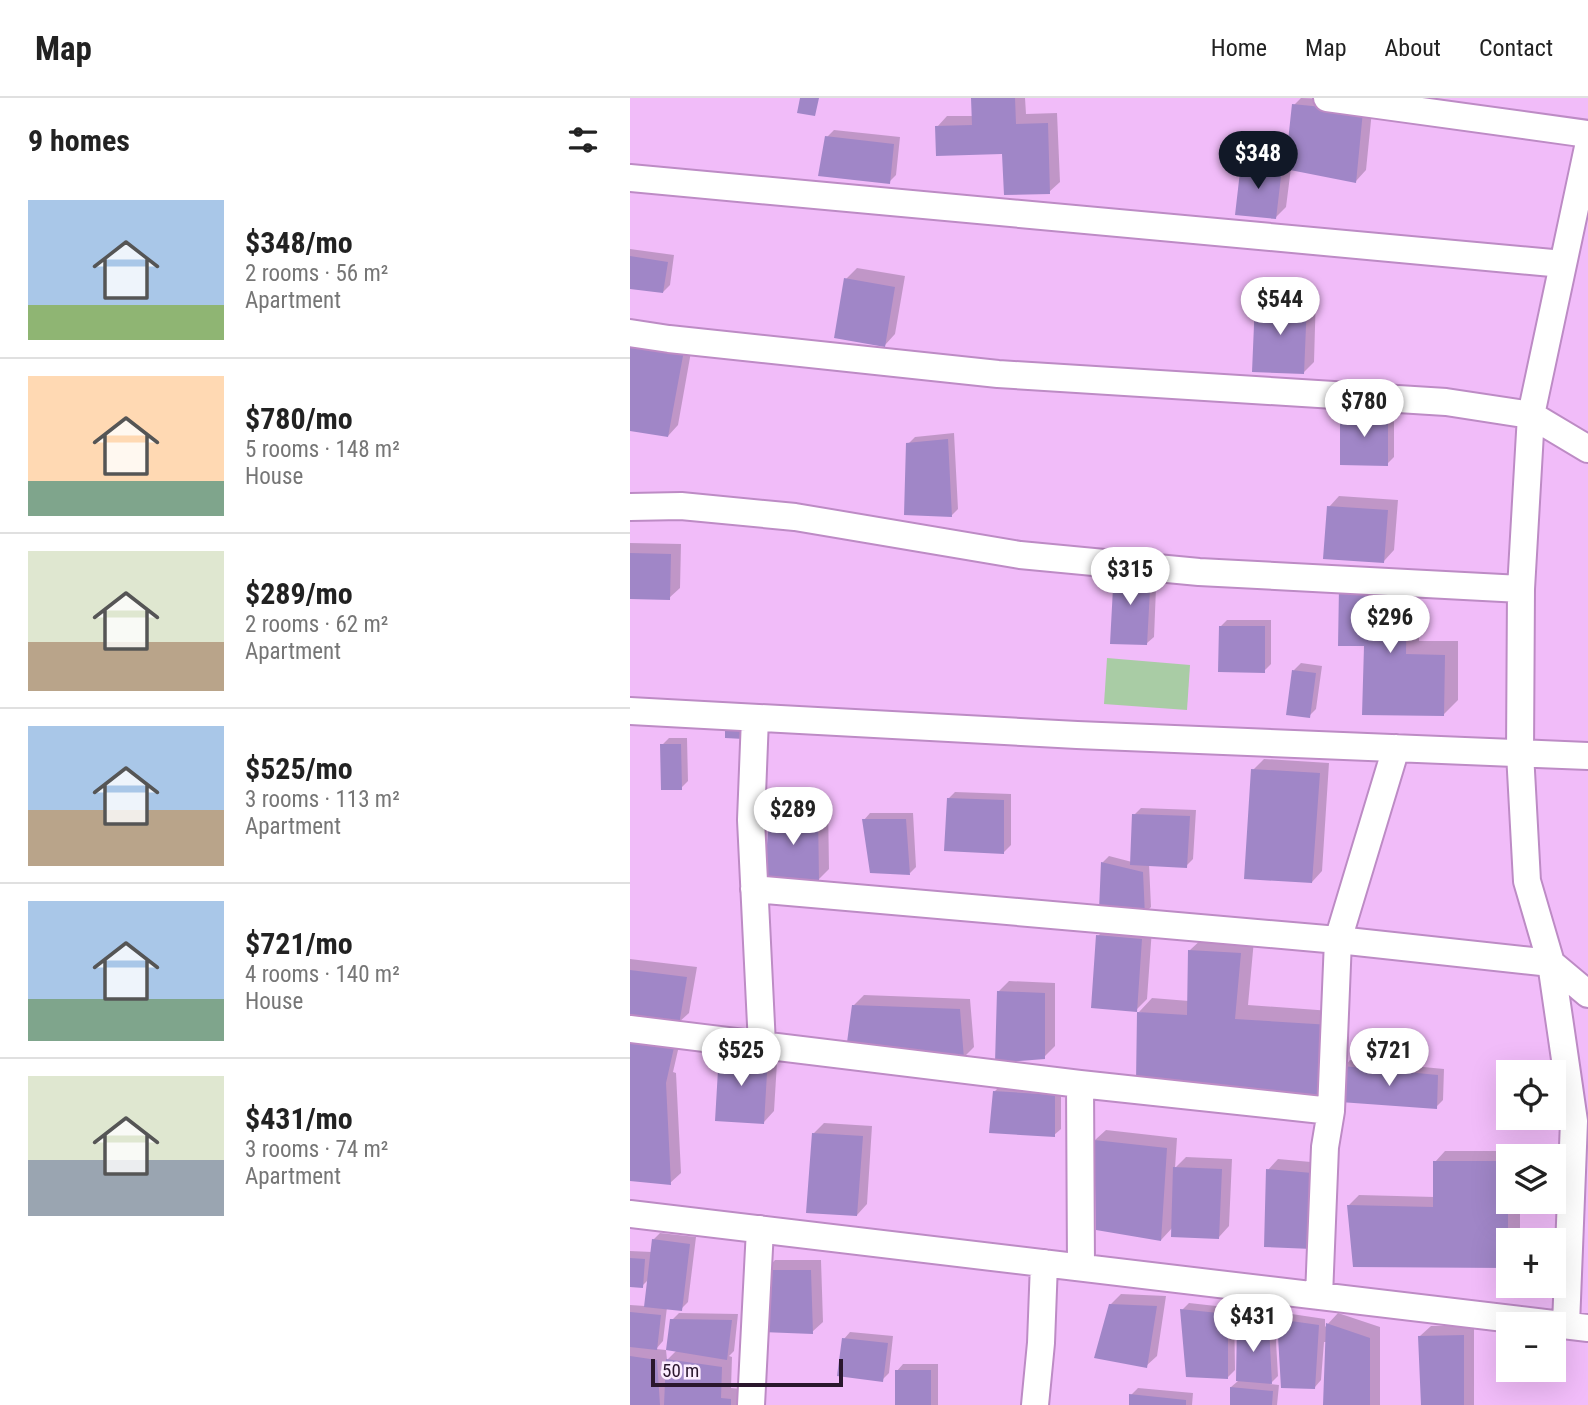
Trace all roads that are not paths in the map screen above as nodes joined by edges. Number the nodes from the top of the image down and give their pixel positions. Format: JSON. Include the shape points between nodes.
{"nodes":[{"id":1,"x":1327,"y":98,"type":"edge"},
{"id":2,"x":1588,"y":134,"type":"edge"},
{"id":3,"x":1588,"y":147,"type":"edge"},
{"id":4,"x":630,"y":178,"type":"edge"},
{"id":5,"x":1581,"y":214,"type":"edge"},
{"id":6,"x":1563,"y":264,"type":"junction"},
{"id":7,"x":630,"y":333,"type":"edge"},
{"id":8,"x":1531,"y":415,"type":"junction"},
{"id":9,"x":1588,"y":449,"type":"edge"},
{"id":10,"x":630,"y":507,"type":"edge"},
{"id":11,"x":1521,"y":589,"type":"junction"},
{"id":12,"x":630,"y":711,"type":"edge"},
{"id":13,"x":755,"y":718,"type":"junction"},
{"id":14,"x":1396,"y":748,"type":"junction"},
{"id":15,"x":1520,"y":753,"type":"junction"},
{"id":16,"x":1588,"y":756,"type":"edge"},
{"id":17,"x":754,"y":889,"type":"junction"},
{"id":18,"x":1338,"y":940,"type":"junction"},
{"id":19,"x":1551,"y":963,"type":"junction"},
{"id":20,"x":1588,"y":994,"type":"edge"},
{"id":21,"x":630,"y":1029,"type":"edge"},
{"id":22,"x":762,"y":1045,"type":"junction"},
{"id":23,"x":1080,"y":1084,"type":"junction"},
{"id":24,"x":1331,"y":1111,"type":"junction"},
{"id":25,"x":630,"y":1214,"type":"edge"},
{"id":26,"x":760,"y":1229,"type":"junction"},
{"id":27,"x":1044,"y":1263,"type":"junction"},
{"id":28,"x":1081,"y":1268,"type":"junction"},
{"id":29,"x":1319,"y":1296,"type":"junction"},
{"id":30,"x":1577,"y":1327,"type":"edge"},
{"id":31,"x":751,"y":1405,"type":"edge"},
{"id":32,"x":1035,"y":1405,"type":"edge"}],
"edges":[{"from":1,"to":2,"type":"street"},
{"from":3,"to":5,"type":"street"},
{"from":4,"to":6,"type":"street"},
{"from":5,"to":6,"type":"street"},
{"from":6,"to":8,"type":"street"},
{"from":7,"to":8,"type":"street","via":[[998,374],[1446,402]]},
{"from":8,"to":9,"type":"street"},
{"from":8,"to":11,"type":"street"},
{"from":10,"to":11,"type":"street","via":[[681,506],[795,517],[1020,555],[1199,572]]},
{"from":11,"to":15,"type":"street"},
{"from":12,"to":13,"type":"street"},
{"from":13,"to":14,"type":"street"},
{"from":13,"to":17,"type":"street"},
{"from":14,"to":15,"type":"street"},
{"from":14,"to":18,"type":"street"},
{"from":15,"to":16,"type":"street"},
{"from":15,"to":19,"type":"street","via":[[1527,881]]},
{"from":17,"to":18,"type":"street"},
{"from":17,"to":22,"type":"street"},
{"from":18,"to":19,"type":"street"},
{"from":18,"to":24,"type":"street"},
{"from":19,"to":20,"type":"street"},
{"from":19,"to":30,"type":"street","via":[[1574,1121]]},
{"from":21,"to":22,"type":"street"},
{"from":22,"to":23,"type":"street"},
{"from":23,"to":24,"type":"street"},
{"from":23,"to":28,"type":"street"},
{"from":24,"to":29,"type":"street","via":[[1325,1147]]},
{"from":25,"to":26,"type":"street"},
{"from":26,"to":27,"type":"street"},
{"from":26,"to":31,"type":"street"},
{"from":27,"to":28,"type":"street"},
{"from":27,"to":32,"type":"street"},
{"from":28,"to":29,"type":"street"},
{"from":29,"to":30,"type":"street"}]}
